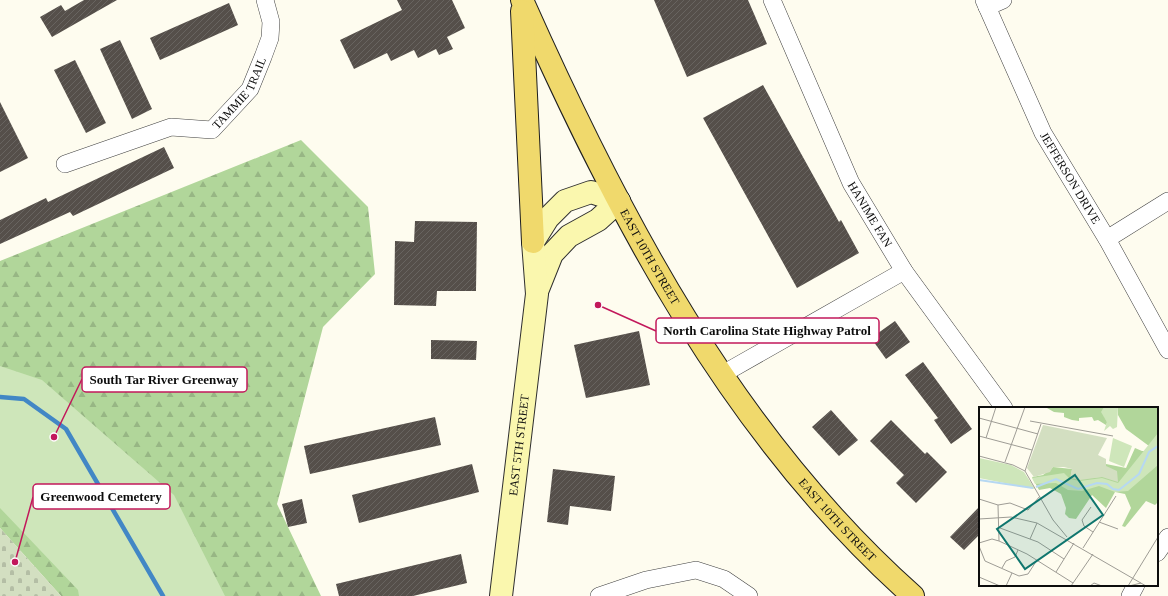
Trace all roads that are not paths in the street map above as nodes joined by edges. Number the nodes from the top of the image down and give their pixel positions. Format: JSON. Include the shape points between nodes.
{"nodes":[{"id":1,"x":265,"y":0,"type":"edge"},
{"id":2,"x":521,"y":0,"type":"edge"},
{"id":3,"x":772,"y":0,"type":"edge"},
{"id":4,"x":1003,"y":0,"type":"edge"},
{"id":5,"x":985,"y":3,"type":"edge"},
{"id":6,"x":65,"y":164,"type":"dead end"},
{"id":7,"x":619,"y":201,"type":"junction"},
{"id":8,"x":1168,"y":201,"type":"edge"},
{"id":9,"x":1107,"y":239,"type":"junction"},
{"id":10,"x":533,"y":242,"type":"junction"},
{"id":11,"x":904,"y":272,"type":"junction"},
{"id":12,"x":536,"y":294,"type":"junction"},
{"id":13,"x":1168,"y":350,"type":"edge"},
{"id":14,"x":721,"y":376,"type":"junction"},
{"id":15,"x":1003,"y":407,"type":"edge"},
{"id":16,"x":1168,"y":536,"type":"edge"},
{"id":17,"x":1158,"y":551,"type":"edge"},
{"id":18,"x":501,"y":596,"type":"edge"},
{"id":19,"x":599,"y":596,"type":"edge"},
{"id":20,"x":749,"y":596,"type":"edge"},
{"id":21,"x":913,"y":596,"type":"edge"}],
"edges":[{"from":1,"to":6,"type":"street","name":"TAMMIE TRAIL","via":[[271,22],[270,38],[250,89],[212,130],[171,127]]},
{"from":2,"to":7,"type":"main road","name":"EAST 10TH STREET"},
{"from":2,"to":10,"type":"main road"},
{"from":3,"to":11,"type":"street","name":"HANIME FAN","via":[[852,183]]},
{"from":4,"to":5,"type":"street"},
{"from":5,"to":9,"type":"street","name":"JEFFERSON DRIVE","via":[[1043,133]]},
{"from":7,"to":10,"type":"main road","via":[[591,192],[565,201],[548,218]]},
{"from":7,"to":12,"type":"main road","name":"EAST 5TH STREET","via":[[598,220],[569,236],[556,249]]},
{"from":7,"to":14,"type":"main road","name":"EAST 10TH STREET","via":[[664,285]]},
{"from":8,"to":9,"type":"street"},
{"from":9,"to":13,"type":"street","name":"JEFFERSON DRIVE"},
{"from":10,"to":12,"type":"main road","name":"EAST 5TH STREET"},
{"from":11,"to":14,"type":"street"},
{"from":11,"to":15,"type":"street","name":"HANIME FAN"},
{"from":12,"to":18,"type":"main road","name":"EAST 5TH STREET"},
{"from":14,"to":21,"type":"main road","name":"EAST 10TH STREET","via":[[772,446],[826,510]]},
{"from":16,"to":17,"type":"street"},
{"from":19,"to":20,"type":"street","via":[[646,580],[696,570],[724,578]]}]}
